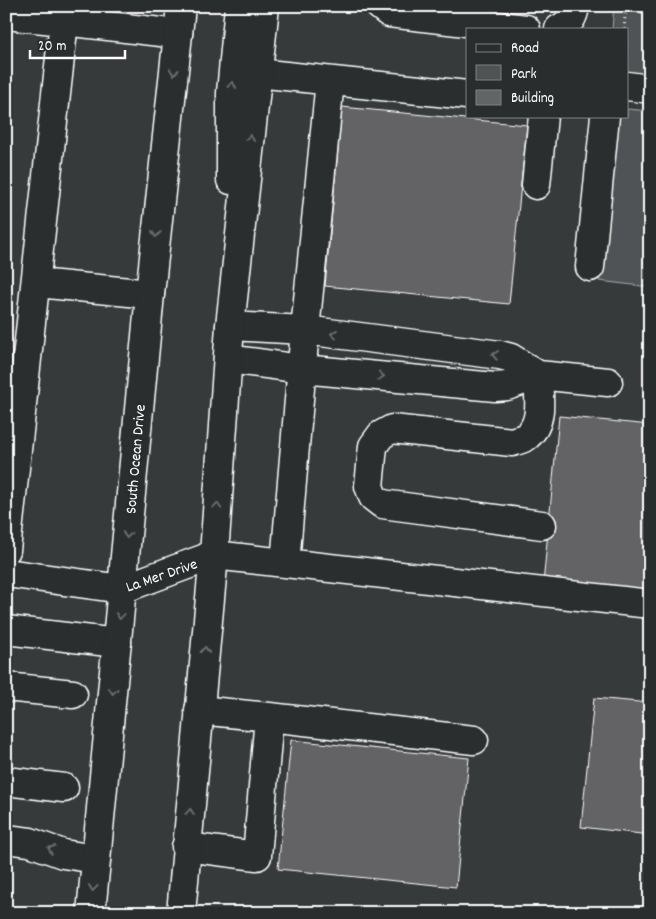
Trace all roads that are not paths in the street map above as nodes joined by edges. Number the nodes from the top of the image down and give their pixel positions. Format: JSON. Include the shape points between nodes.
{"nodes":[{"id":1,"x":181,"y":6,"type":"edge"},
{"id":2,"x":239,"y":6,"type":"edge"},
{"id":3,"x":265,"y":6,"type":"edge"},
{"id":4,"x":380,"y":6,"type":"edge"},
{"id":5,"x":575,"y":6,"type":"edge"},
{"id":6,"x":6,"y":15,"type":"edge"},
{"id":7,"x":64,"y":22,"type":"junction"},
{"id":8,"x":517,"y":28,"type":"edge"},
{"id":9,"x":562,"y":28,"type":"edge"},
{"id":10,"x":178,"y":34,"type":"junction"},
{"id":11,"x":258,"y":73,"type":"junction"},
{"id":12,"x":330,"y":81,"type":"junction"},
{"id":13,"x":628,"y":86,"type":"edge"},
{"id":14,"x":650,"y":89,"type":"edge"},
{"id":15,"x":466,"y":95,"type":"edge"},
{"id":16,"x":543,"y":118,"type":"edge"},
{"id":17,"x":605,"y":118,"type":"edge"},
{"id":18,"x":536,"y":184,"type":"dead end"},
{"id":19,"x":590,"y":267,"type":"dead end"},
{"id":20,"x":37,"y":283,"type":"junction"},
{"id":21,"x":150,"y":294,"type":"junction"},
{"id":22,"x":230,"y":326,"type":"junction"},
{"id":23,"x":305,"y":330,"type":"junction"},
{"id":24,"x":228,"y":359,"type":"junction"},
{"id":25,"x":302,"y":369,"type":"junction"},
{"id":26,"x":538,"y":374,"type":"junction"},
{"id":27,"x":608,"y":382,"type":"dead end"},
{"id":28,"x":542,"y":525,"type":"dead end"},
{"id":29,"x":6,"y":550,"type":"edge"},
{"id":30,"x":214,"y":555,"type":"junction"},
{"id":31,"x":285,"y":563,"type":"junction"},
{"id":32,"x":6,"y":573,"type":"edge"},
{"id":33,"x":122,"y":589,"type":"junction"},
{"id":34,"x":650,"y":604,"type":"edge"},
{"id":35,"x":6,"y":630,"type":"edge"},
{"id":36,"x":117,"y":643,"type":"junction"},
{"id":37,"x":6,"y":687,"type":"edge"},
{"id":38,"x":73,"y":694,"type":"dead end"},
{"id":39,"x":199,"y":710,"type":"junction"},
{"id":40,"x":269,"y":717,"type":"junction"},
{"id":41,"x":474,"y":740,"type":"dead end"},
{"id":42,"x":6,"y":781,"type":"edge"},
{"id":43,"x":64,"y":788,"type":"dead end"},
{"id":44,"x":6,"y":839,"type":"edge"},
{"id":45,"x":186,"y":847,"type":"junction"},
{"id":46,"x":96,"y":859,"type":"junction"},
{"id":47,"x":91,"y":913,"type":"edge"},
{"id":48,"x":180,"y":913,"type":"edge"}],
"edges":[{"from":1,"to":10,"type":"main road","name":"South Ocean Drive"},
{"from":22,"to":2,"type":"main road","one_way":true,"via":[[231,93]]},
{"from":3,"to":11,"type":"main road"},
{"from":4,"to":8,"type":"main road","via":[[389,13]]},
{"from":5,"to":9,"type":"main road","via":[[574,15]]},
{"from":6,"to":7,"type":"main road"},
{"from":7,"to":10,"type":"main road"},
{"from":7,"to":20,"type":"main road"},
{"from":10,"to":21,"type":"main road","name":"South Ocean Drive","one_way":true},
{"from":11,"to":12,"type":"main road"},
{"from":22,"to":11,"type":"main road","one_way":true},
{"from":12,"to":15,"type":"main road"},
{"from":12,"to":23,"type":"main road"},
{"from":13,"to":14,"type":"main road"},
{"from":16,"to":18,"type":"main road"},
{"from":17,"to":19,"type":"main road"},
{"from":20,"to":21,"type":"main road"},
{"from":20,"to":29,"type":"main road"},
{"from":21,"to":33,"type":"main road","name":"South Ocean Drive","one_way":true},
{"from":22,"to":23,"type":"main road"},
{"from":22,"to":24,"type":"main road"},
{"from":23,"to":25,"type":"main road"},
{"from":26,"to":23,"type":"main road","one_way":true,"via":[[500,355]]},
{"from":24,"to":25,"type":"main road"},
{"from":30,"to":24,"type":"main road","one_way":true},
{"from":25,"to":26,"type":"main road","one_way":true,"via":[[494,387],[508,386]]},
{"from":25,"to":31,"type":"main road"},
{"from":26,"to":27,"type":"main road"},
{"from":26,"to":28,"type":"main road","via":[[536,426],[526,437],[512,442],[392,429],[380,435],[373,446],[369,486],[373,497],[382,504]]},
{"from":30,"to":31,"type":"main road","name":"La Mer Drive"},
{"from":30,"to":33,"type":"main road","name":"La Mer Drive"},
{"from":39,"to":30,"type":"main road","one_way":true},
{"from":31,"to":34,"type":"main road","name":"La Mer Drive"},
{"from":32,"to":33,"type":"main road","name":"La Mer Drive"},
{"from":33,"to":36,"type":"main road","name":"South Ocean Drive","one_way":true},
{"from":35,"to":36,"type":"main road"},
{"from":36,"to":46,"type":"main road","name":"South Ocean Drive","one_way":true},
{"from":37,"to":38,"type":"main road"},
{"from":39,"to":40,"type":"main road"},
{"from":45,"to":39,"type":"main road","one_way":true},
{"from":40,"to":41,"type":"main road"},
{"from":40,"to":45,"type":"main road","via":[[258,856]]},
{"from":42,"to":43,"type":"main road"},
{"from":46,"to":44,"type":"main road","one_way":true},
{"from":45,"to":48,"type":"main road"},
{"from":46,"to":47,"type":"main road","name":"South Ocean Drive","one_way":true}]}
